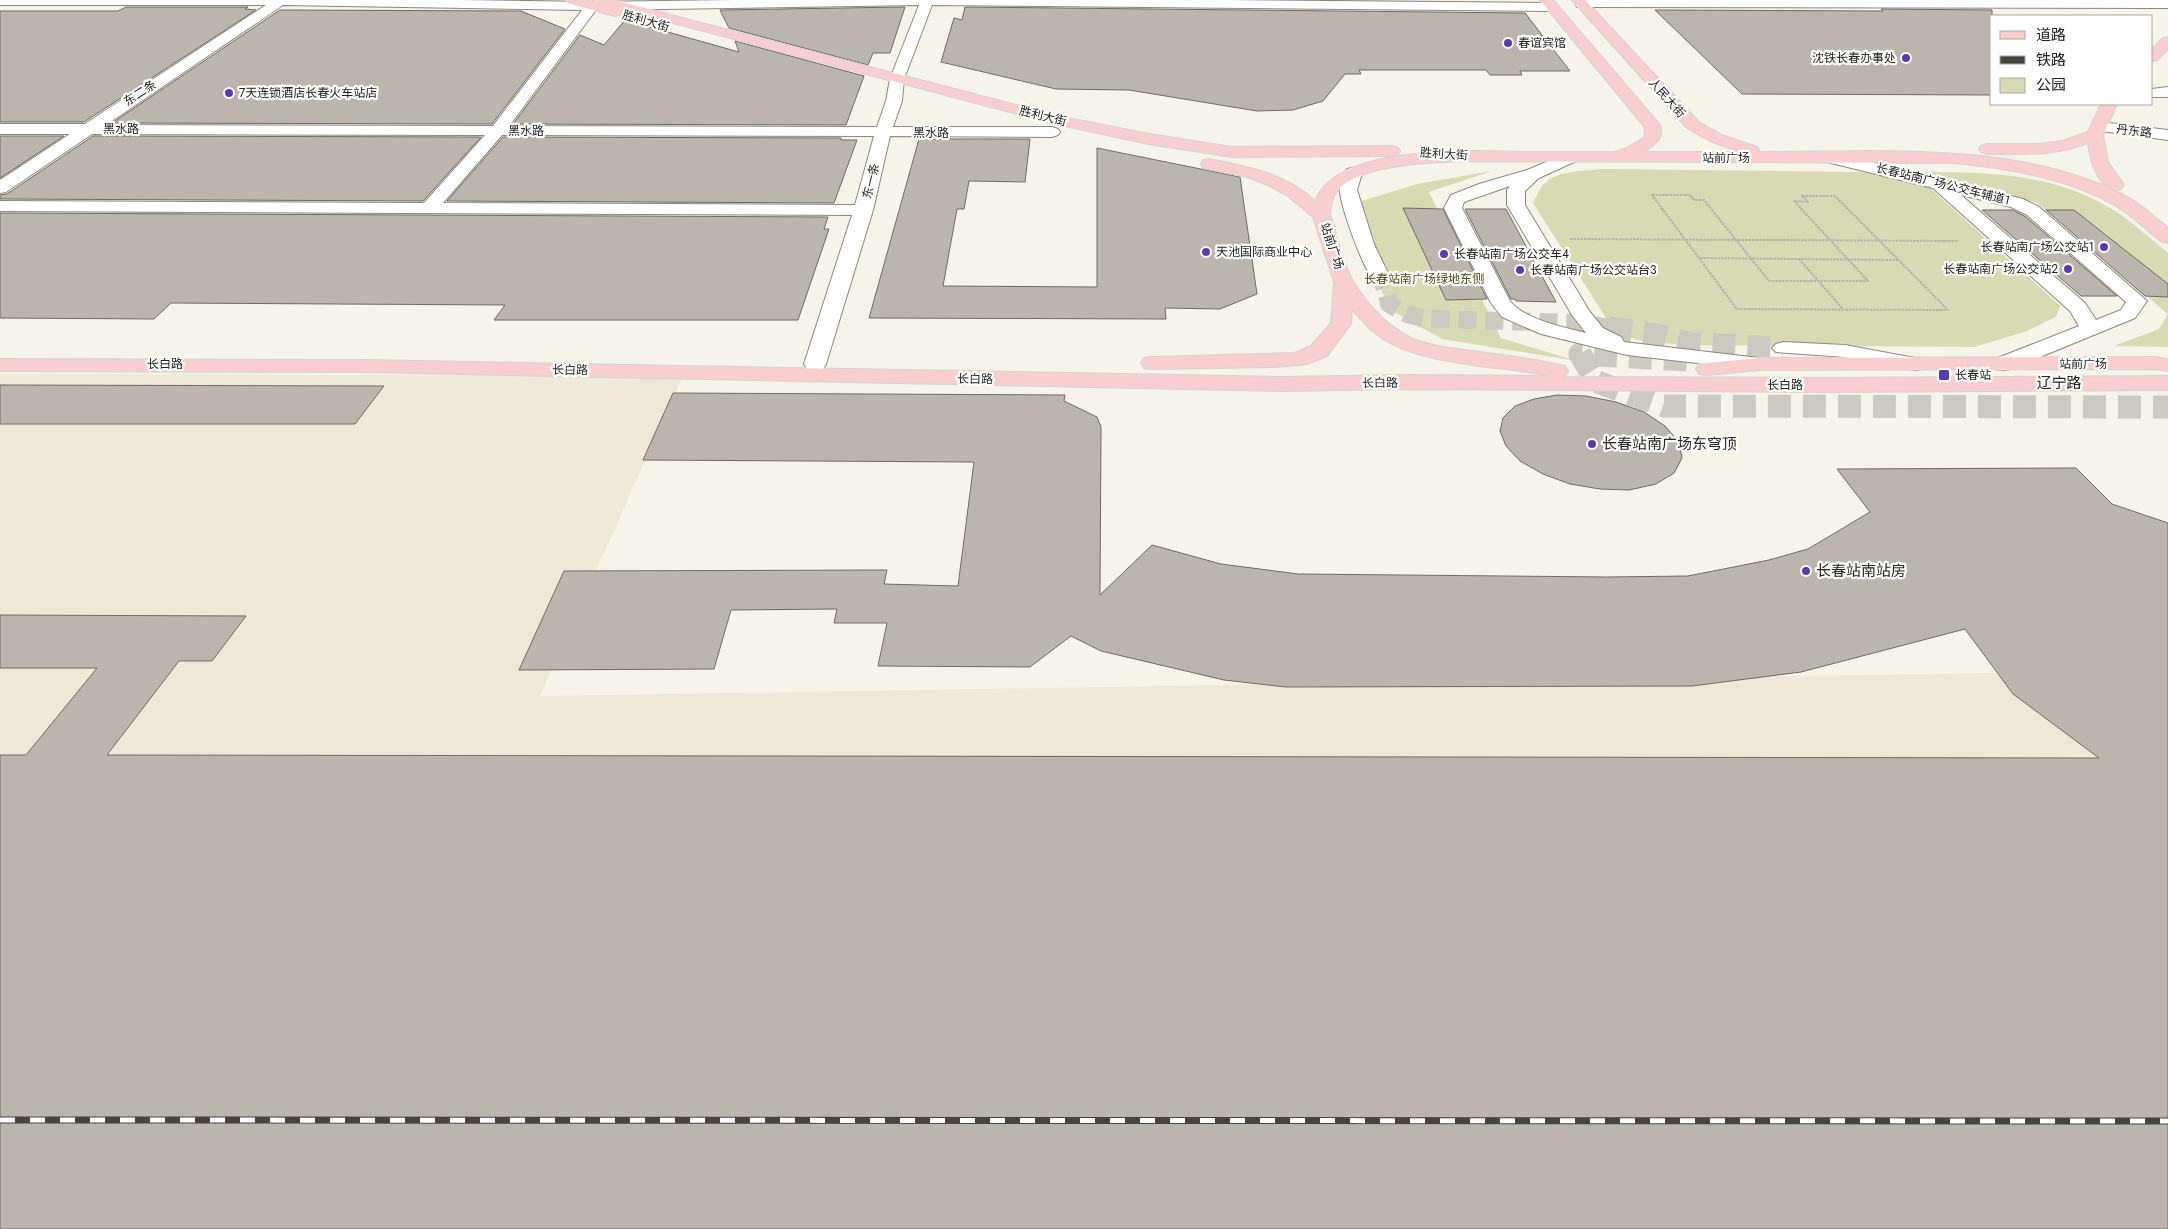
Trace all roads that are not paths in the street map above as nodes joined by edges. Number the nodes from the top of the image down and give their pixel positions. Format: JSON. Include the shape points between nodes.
{"nodes":[{"id":1,"x":281,"y":0,"type":"edge"},
{"id":2,"x":572,"y":0,"type":"edge"},
{"id":3,"x":927,"y":0,"type":"edge"},
{"id":4,"x":0,"y":1,"type":"edge"},
{"id":5,"x":598,"y":2,"type":"edge"},
{"id":6,"x":1580,"y":2,"type":"edge"},
{"id":7,"x":1746,"y":2,"type":"edge"},
{"id":8,"x":1549,"y":3,"type":"edge"},
{"id":9,"x":617,"y":4,"type":"junction"},
{"id":10,"x":2168,"y":4,"type":"edge"},
{"id":11,"x":2168,"y":41,"type":"edge"},
{"id":12,"x":2153,"y":56,"type":"edge"},
{"id":13,"x":897,"y":86,"type":"junction"},
{"id":14,"x":2109,"y":105,"type":"edge"},
{"id":15,"x":0,"y":129,"type":"edge"},
{"id":16,"x":85,"y":129,"type":"junction"},
{"id":17,"x":497,"y":131,"type":"junction"},
{"id":18,"x":2097,"y":131,"type":"junction"},
{"id":19,"x":1052,"y":132,"type":"junction"},
{"id":20,"x":883,"y":133,"type":"junction"},
{"id":21,"x":2168,"y":135,"type":"edge"},
{"id":22,"x":1923,"y":154,"type":"junction"},
{"id":23,"x":1498,"y":157,"type":"junction"},
{"id":24,"x":1603,"y":157,"type":"junction"},
{"id":25,"x":1568,"y":158,"type":"junction"},
{"id":26,"x":1781,"y":158,"type":"junction"},
{"id":27,"x":1833,"y":158,"type":"junction"},
{"id":28,"x":1353,"y":173,"type":"junction"},
{"id":29,"x":1533,"y":174,"type":"junction"},
{"id":30,"x":1937,"y":182,"type":"junction"},
{"id":31,"x":2115,"y":186,"type":"junction"},
{"id":32,"x":0,"y":188,"type":"edge"},
{"id":33,"x":0,"y":206,"type":"edge"},
{"id":34,"x":429,"y":208,"type":"junction"},
{"id":35,"x":864,"y":210,"type":"junction"},
{"id":36,"x":2160,"y":210,"type":"dead end"},
{"id":37,"x":1321,"y":215,"type":"junction"},
{"id":38,"x":2168,"y":237,"type":"edge"},
{"id":39,"x":1377,"y":270,"type":"tunnel mouth"},
{"id":40,"x":1344,"y":282,"type":"junction"},
{"id":41,"x":2091,"y":328,"type":"junction"},
{"id":42,"x":1626,"y":348,"type":"junction"},
{"id":43,"x":1783,"y":348,"type":"tunnel mouth"},
{"id":44,"x":0,"y":355,"type":"edge"},
{"id":45,"x":815,"y":364,"type":"junction"},
{"id":46,"x":1760,"y":364,"type":"junction"},
{"id":47,"x":1915,"y":364,"type":"junction"},
{"id":48,"x":2003,"y":364,"type":"junction"},
{"id":49,"x":0,"y":365,"type":"edge"},
{"id":50,"x":2168,"y":366,"type":"edge"},
{"id":51,"x":2168,"y":383,"type":"edge"},
{"id":52,"x":1631,"y":384,"type":"junction"},
{"id":53,"x":1950,"y":384,"type":"joint"}],
"edges":[{"from":1,"to":4,"type":"street"},
{"from":1,"to":5,"type":"street"},
{"from":1,"to":16,"type":"street","name":"东二条"},
{"from":2,"to":5,"type":"main road","name":"胜利大街"},
{"from":3,"to":8,"type":"street"},
{"from":3,"to":9,"type":"street"},
{"from":3,"to":13,"type":"street","name":"东一条"},
{"from":5,"to":9,"type":"main road","name":"胜利大街"},
{"from":5,"to":13,"type":"main road","name":"胜利大街"},
{"from":5,"to":17,"type":"street"},
{"from":6,"to":7,"type":"street"},
{"from":6,"to":26,"type":"main road","name":"人民大街","via":[[1693,125],[1716,138]]},
{"from":7,"to":10,"type":"street"},
{"from":8,"to":24,"type":"main road","name":"人民大街","via":[[1652,125],[1652,139],[1644,145],[1633,151]]},
{"from":9,"to":13,"type":"main road","name":"胜利大街"},
{"from":11,"to":12,"type":"main road"},
{"from":13,"to":19,"type":"main road","name":"胜利大街"},
{"from":13,"to":20,"type":"street","name":"东一条"},
{"from":13,"to":23,"type":"main road","name":"胜利大街","via":[[1149,139],[1232,152],[1400,151]]},
{"from":14,"to":18,"type":"main road"},
{"from":15,"to":16,"type":"street","name":"黑水路"},
{"from":16,"to":17,"type":"street","name":"黑水路"},
{"from":16,"to":32,"type":"street","name":"东二条"},
{"from":17,"to":20,"type":"street","name":"黑水路"},
{"from":17,"to":34,"type":"street"},
{"from":18,"to":21,"type":"street","name":"丹东路"},
{"from":18,"to":22,"type":"main road","via":[[2066,146],[1963,149]]},
{"from":18,"to":31,"type":"main road","via":[[2099,162]]},
{"from":19,"to":20,"type":"street","name":"黑水路"},
{"from":19,"to":37,"type":"main road","name":"胜利大街","via":[[1246,172],[1293,191]]},
{"from":20,"to":35,"type":"street","name":"东一条"},
{"from":22,"to":27,"type":"main road","via":[[1866,153]]},
{"from":22,"to":31,"type":"main road","via":[[1993,157],[2042,164]]},
{"from":23,"to":25,"type":"main road","name":"站前广场"},
{"from":23,"to":28,"type":"main road","name":"站前广场","via":[[1414,159]]},
{"from":24,"to":25,"type":"main road","name":"站前广场"},
{"from":24,"to":26,"type":"main road","name":"站前广场"},
{"from":25,"to":29,"type":"street"},
{"from":26,"to":27,"type":"main road","name":"站前广场"},
{"from":27,"to":30,"type":"street","name":"长春站南广场公交车辅道1"},
{"from":27,"to":38,"type":"main road","name":"站前广场","via":[[1954,158],[2018,167],[2107,194]]},
{"from":28,"to":37,"type":"main road","name":"站前广场","via":[[1324,195]]},
{"from":28,"to":39,"type":"street","via":[[1348,190],[1364,244]]},
{"from":29,"to":42,"type":"street","via":[[1516,190],[1516,205],[1582,315],[1596,332]]},
{"from":29,"to":42,"type":"street","via":[[1457,199],[1453,208],[1501,303],[1509,313],[1548,330]]},
{"from":30,"to":41,"type":"street","via":[[2078,307]]},
{"from":30,"to":41,"type":"street","name":"长春站南广场公交车辅道1","via":[[2017,203],[2033,211],[2137,301],[2128,314]]},
{"from":31,"to":36,"type":"main road"},
{"from":33,"to":34,"type":"street"},
{"from":34,"to":35,"type":"street"},
{"from":35,"to":45,"type":"street","name":"东一条"},
{"from":37,"to":40,"type":"main road","name":"站前广场"},
{"from":40,"to":45,"type":"main road","name":"长白路","via":[[1341,324],[1320,352],[1299,359],[1209,363]]},
{"from":40,"to":52,"type":"main road","name":"站前广场","via":[[1371,320],[1410,345],[1433,353],[1507,362]]},
{"from":41,"to":48,"type":"street","name":"长春站南广场公交车辅道1"},
{"from":42,"to":46,"type":"street"},
{"from":43,"to":47,"type":"street","via":[[1845,351]]},
{"from":44,"to":45,"type":"main road","name":"长白路"},
{"from":46,"to":47,"type":"main road","name":"站前广场"},
{"from":46,"to":52,"type":"main road","name":"站前广场","via":[[1679,371]]},
{"from":47,"to":48,"type":"main road","name":"站前广场"},
{"from":48,"to":50,"type":"main road","name":"站前广场","via":[[2155,363]]},
{"from":49,"to":52,"type":"main road","name":"长白路","via":[[374,366],[1281,384]]},
{"from":51,"to":53,"type":"main road","name":"辽宁路"},
{"from":52,"to":53,"type":"main road","name":"长白路"}]}
